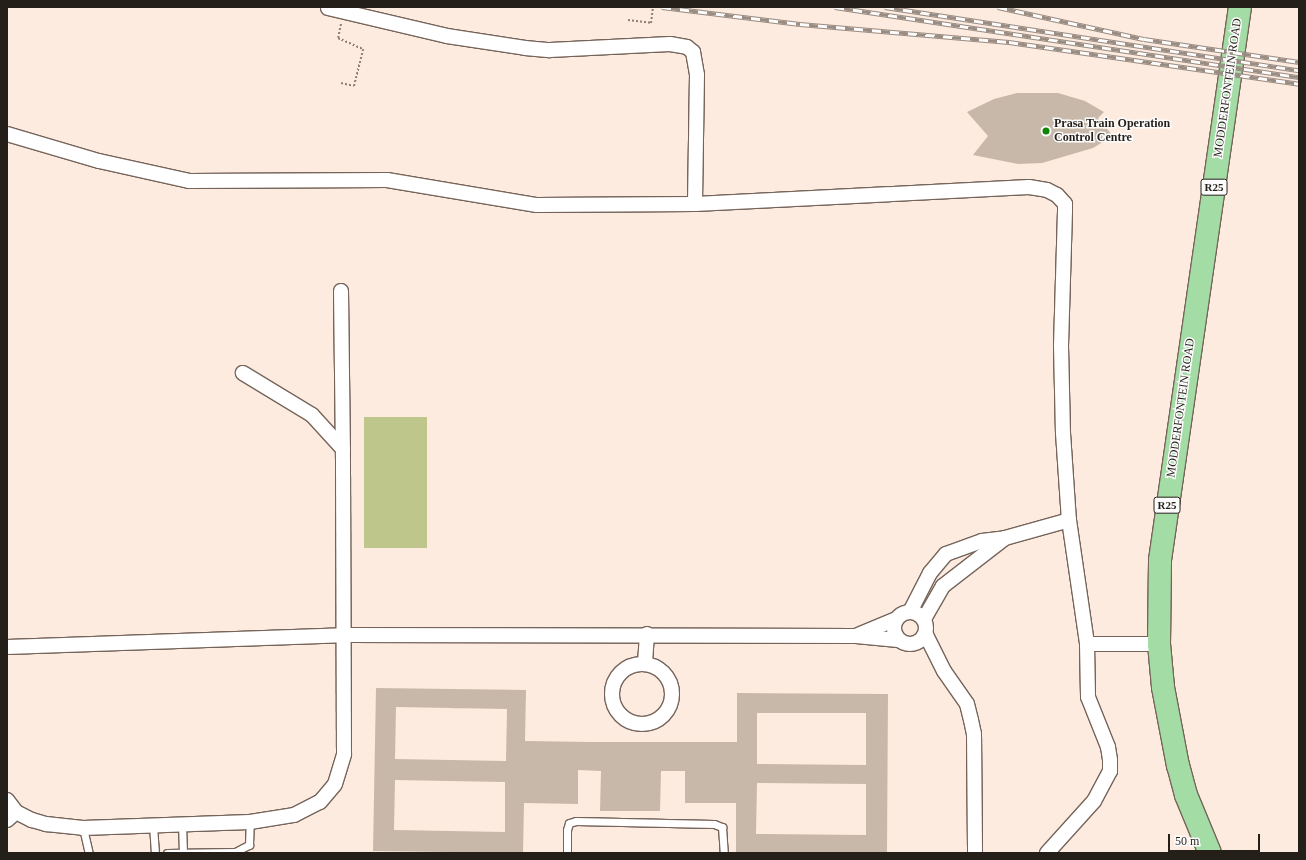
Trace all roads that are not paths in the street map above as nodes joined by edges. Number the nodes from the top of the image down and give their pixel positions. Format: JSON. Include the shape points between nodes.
{"nodes":[{"id":1,"x":1240,"y":7,"type":"edge"},
{"id":2,"x":328,"y":8,"type":"dead end"},
{"id":3,"x":7,"y":134,"type":"edge"},
{"id":4,"x":695,"y":204,"type":"junction"},
{"id":5,"x":341,"y":290,"type":"dead end"},
{"id":6,"x":243,"y":373,"type":"dead end"},
{"id":7,"x":343,"y":449,"type":"junction"},
{"id":8,"x":1069,"y":520,"type":"junction"},
{"id":9,"x":1005,"y":538,"type":"junction"},
{"id":10,"x":944,"y":557,"type":"junction"},
{"id":11,"x":957,"y":574,"type":"junction"},
{"id":12,"x":910,"y":612,"type":"junction"},
{"id":13,"x":896,"y":619,"type":"junction"},
{"id":14,"x":924,"y":619,"type":"junction"},
{"id":15,"x":646,"y":634,"type":"junction"},
{"id":16,"x":343,"y":635,"type":"junction"},
{"id":17,"x":926,"y":635,"type":"junction"},
{"id":18,"x":856,"y":636,"type":"junction"},
{"id":19,"x":898,"y":640,"type":"junction"},
{"id":20,"x":1086,"y":644,"type":"junction"},
{"id":21,"x":1159,"y":644,"type":"junction"},
{"id":22,"x":913,"y":645,"type":"junction"},
{"id":23,"x":7,"y":647,"type":"edge"},
{"id":24,"x":645,"y":664,"type":"junction"},
{"id":25,"x":944,"y":670,"type":"junction"},
{"id":26,"x":7,"y":800,"type":"edge"},
{"id":27,"x":11,"y":816,"type":"edge"},
{"id":28,"x":250,"y":822,"type":"junction"},
{"id":29,"x":182,"y":824,"type":"junction"},
{"id":30,"x":153,"y":825,"type":"junction"},
{"id":31,"x":84,"y":828,"type":"junction"},
{"id":32,"x":183,"y":852,"type":"edge"},
{"id":33,"x":89,"y":853,"type":"edge"},
{"id":34,"x":155,"y":853,"type":"edge"},
{"id":35,"x":166,"y":853,"type":"edge"},
{"id":36,"x":567,"y":853,"type":"edge"},
{"id":37,"x":724,"y":853,"type":"edge"},
{"id":38,"x":975,"y":853,"type":"edge"},
{"id":39,"x":1047,"y":853,"type":"edge"},
{"id":40,"x":1210,"y":853,"type":"edge"}],
"edges":[{"from":1,"to":21,"type":"main road","name":"MODDERFONTEIN ROAD","number":"R25","via":[[1160,560]]},
{"from":2,"to":4,"type":"street","via":[[447,36],[525,48],[550,50],[670,44],[687,47],[696,61],[697,75]]},
{"from":3,"to":4,"type":"street","via":[[99,161],[189,181],[387,180],[537,205]]},
{"from":4,"to":8,"type":"street","via":[[1029,187],[1058,195],[1065,204],[1061,346]]},
{"from":5,"to":7,"type":"street"},
{"from":6,"to":7,"type":"street","via":[[312,415]]},
{"from":7,"to":16,"type":"street"},
{"from":8,"to":9,"type":"street"},
{"from":8,"to":20,"type":"street"},
{"from":9,"to":10,"type":"street","via":[[960,547]]},
{"from":9,"to":11,"type":"street"},
{"from":10,"to":11,"type":"street"},
{"from":10,"to":12,"type":"street","via":[[930,573]]},
{"from":11,"to":14,"type":"street","via":[[943,586]]},
{"from":12,"to":13,"type":"street"},
{"from":12,"to":14,"type":"street"},
{"from":13,"to":18,"type":"street"},
{"from":13,"to":19,"type":"street","via":[[894,630]]},
{"from":14,"to":17,"type":"street"},
{"from":15,"to":16,"type":"street"},
{"from":15,"to":18,"type":"street"},
{"from":15,"to":24,"type":"street"},
{"from":16,"to":23,"type":"street"},
{"from":16,"to":28,"type":"street","via":[[344,754],[335,784],[320,802],[294,815]]},
{"from":17,"to":22,"type":"street"},
{"from":17,"to":25,"type":"street"},
{"from":18,"to":19,"type":"street"},
{"from":19,"to":22,"type":"street"},
{"from":20,"to":21,"type":"street"},
{"from":20,"to":39,"type":"street","via":[[1088,697],[1108,746],[1110,771],[1094,801]]},
{"from":21,"to":40,"type":"main road","name":"MODDERFONTEIN ROAD","number":"R25","via":[[1163,687],[1178,766],[1186,795]]},
{"from":22,"to":25,"type":"street"},
{"from":24,"to":24,"type":"street","via":[[664,673],[670,682],[671,703],[658,720],[638,725],[628,722],[614,707],[612,686],[624,669]]},
{"from":25,"to":38,"type":"street","via":[[967,704],[974,734]]},
{"from":26,"to":27,"type":"street"},
{"from":27,"to":31,"type":"street","via":[[46,824]]},
{"from":28,"to":29,"type":"street"},
{"from":28,"to":32,"type":"lane","via":[[249,845],[235,852]]},
{"from":29,"to":30,"type":"street"},
{"from":29,"to":32,"type":"lane"},
{"from":30,"to":31,"type":"street"},
{"from":30,"to":34,"type":"lane"},
{"from":31,"to":33,"type":"lane"},
{"from":32,"to":35,"type":"lane"},
{"from":36,"to":37,"type":"lane","via":[[567,830],[569,823],[576,821],[714,824],[722,827]]}]}
